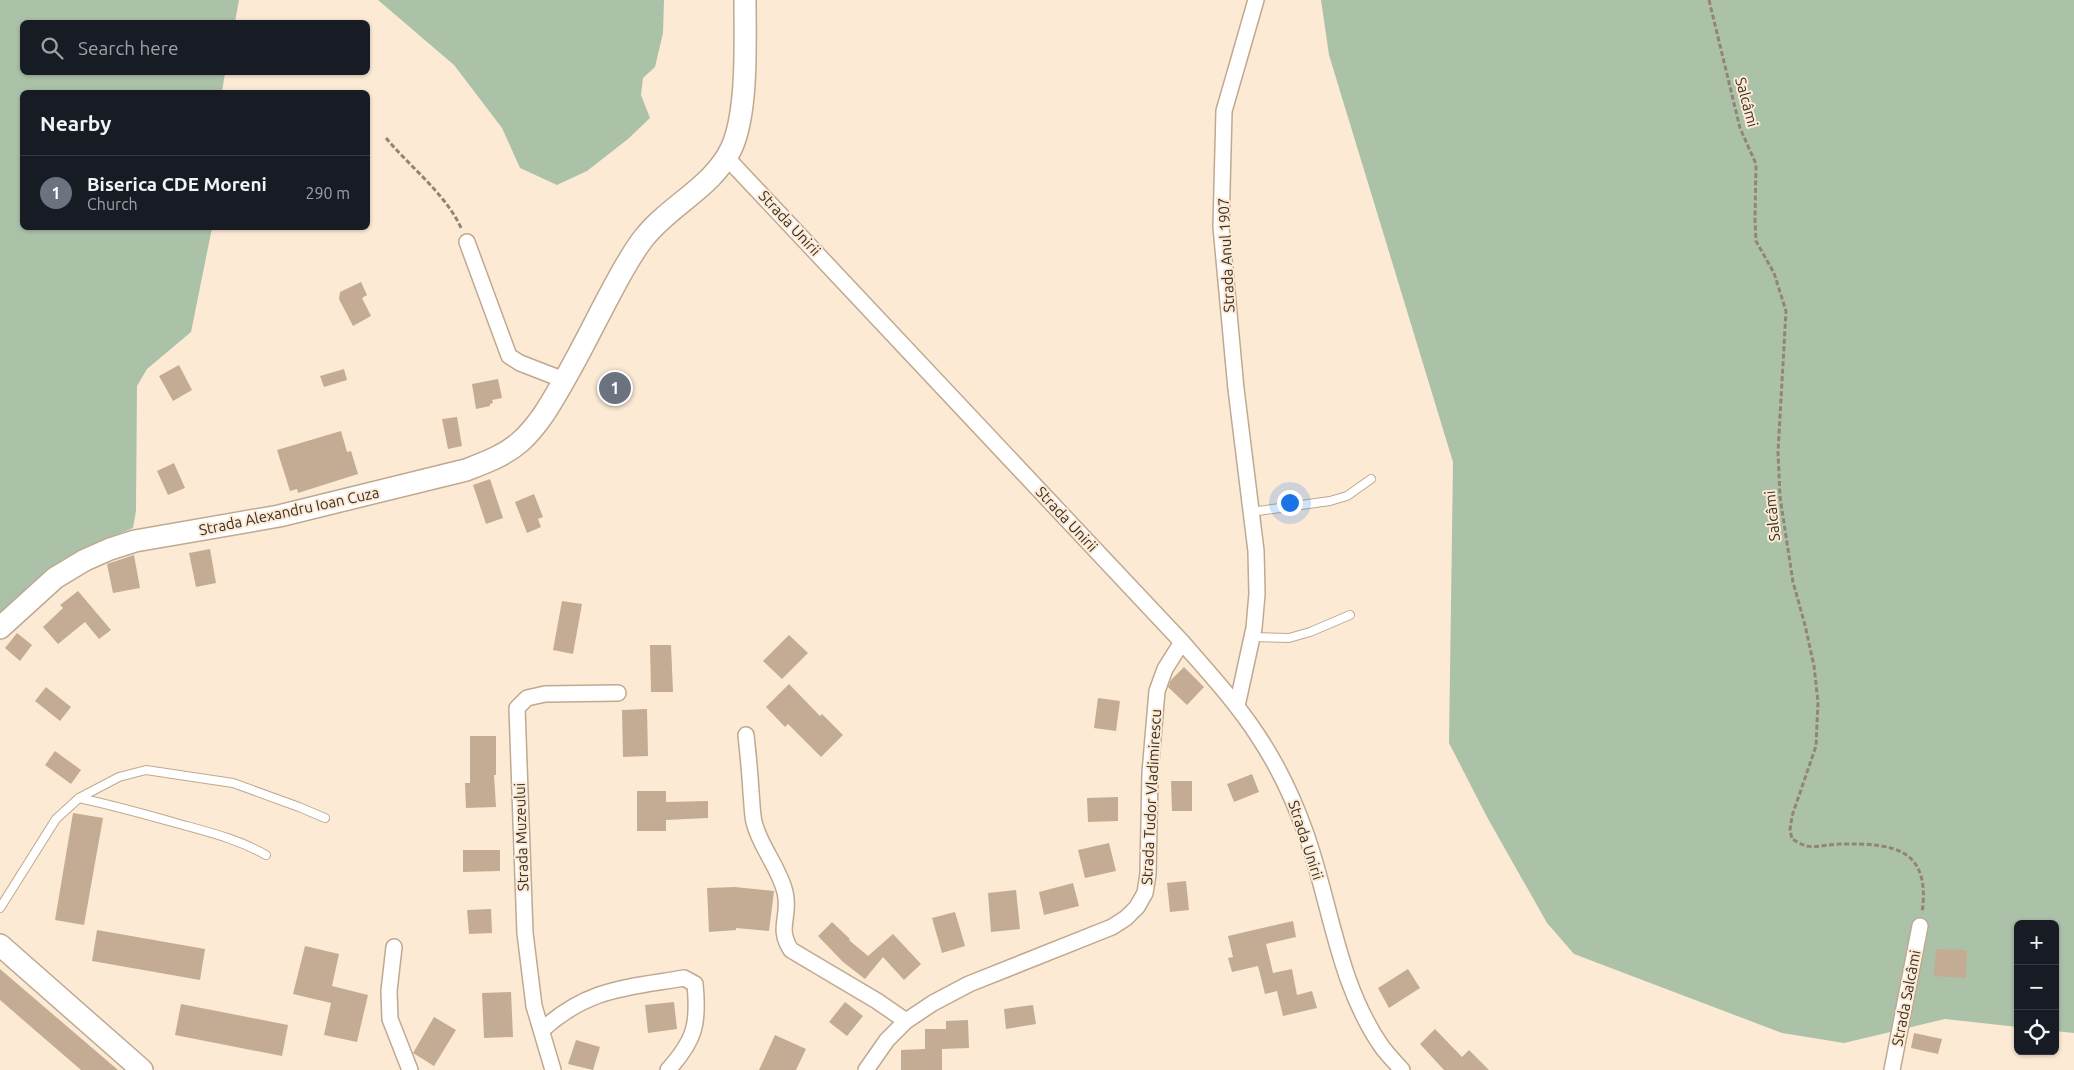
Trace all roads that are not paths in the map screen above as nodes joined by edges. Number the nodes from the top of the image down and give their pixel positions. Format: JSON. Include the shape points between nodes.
{"nodes":[{"id":1,"x":745,"y":0,"type":"edge"},
{"id":2,"x":1256,"y":0,"type":"edge"},
{"id":3,"x":726,"y":158,"type":"junction"},
{"id":4,"x":467,"y":242,"type":"road end"},
{"id":5,"x":564,"y":380,"type":"junction"},
{"id":6,"x":1371,"y":479,"type":"dead end"},
{"id":7,"x":1251,"y":512,"type":"junction"},
{"id":8,"x":1350,"y":615,"type":"dead end"},
{"id":9,"x":0,"y":628,"type":"edge"},
{"id":10,"x":1252,"y":637,"type":"junction"},
{"id":11,"x":1182,"y":642,"type":"junction"},
{"id":12,"x":618,"y":693,"type":"dead end"},
{"id":13,"x":1237,"y":706,"type":"junction"},
{"id":14,"x":746,"y":735,"type":"dead end"},
{"id":15,"x":79,"y":798,"type":"junction"},
{"id":16,"x":325,"y":818,"type":"dead end"},
{"id":17,"x":266,"y":856,"type":"dead end"},
{"id":18,"x":0,"y":908,"type":"edge"},
{"id":19,"x":1920,"y":926,"type":"road end"},
{"id":20,"x":0,"y":945,"type":"edge"},
{"id":21,"x":394,"y":948,"type":"dead end"},
{"id":22,"x":906,"y":1021,"type":"junction"},
{"id":23,"x":542,"y":1030,"type":"junction"},
{"id":24,"x":142,"y":1070,"type":"edge"},
{"id":25,"x":410,"y":1070,"type":"edge"},
{"id":26,"x":553,"y":1070,"type":"edge"},
{"id":27,"x":668,"y":1070,"type":"edge"},
{"id":28,"x":866,"y":1070,"type":"edge"},
{"id":29,"x":1402,"y":1070,"type":"edge"},
{"id":30,"x":1892,"y":1070,"type":"edge"}],
"edges":[{"from":1,"to":3,"type":"main road","via":[[743,90],[737,131]]},
{"from":2,"to":7,"type":"street","name":"Strada Anul 1907","via":[[1224,111],[1221,227]]},
{"from":3,"to":5,"type":"main road","name":"Strada Alexandru Ioan Cuza","via":[[713,176],[641,241]]},
{"from":3,"to":11,"type":"street","name":"Strada Unirii"},
{"from":4,"to":5,"type":"street","via":[[509,356]]},
{"from":5,"to":9,"type":"main road","name":"Strada Alexandru Ioan Cuza","via":[[534,427],[519,443],[490,460],[466,470],[279,516],[110,549],[55,578]]},
{"from":6,"to":7,"type":"lane","via":[[1347,496],[1330,501]]},
{"from":7,"to":10,"type":"street","name":"Strada Anul 1907","via":[[1257,594]]},
{"from":8,"to":10,"type":"lane","via":[[1289,638]]},
{"from":10,"to":13,"type":"street","name":"Strada Anul 1907"},
{"from":11,"to":13,"type":"street","name":"Strada Unirii"},
{"from":11,"to":22,"type":"street","name":"Strada Tudor Vladimirescu","via":[[1165,669],[1157,690],[1150,773],[1148,874],[1146,892],[1137,907],[1112,927],[969,984]]},
{"from":12,"to":23,"type":"street","name":"Strada Muzeului","via":[[545,694],[527,698],[516,708],[525,933],[534,1006]]},
{"from":13,"to":29,"type":"street","name":"Strada Unirii","via":[[1279,770],[1294,803],[1307,835],[1354,993],[1382,1047]]},
{"from":14,"to":22,"type":"street","via":[[754,822],[785,894],[785,941],[792,950]]},
{"from":15,"to":16,"type":"lane","via":[[119,776],[146,770],[233,783]]},
{"from":15,"to":17,"type":"lane","via":[[221,836]]},
{"from":15,"to":18,"type":"lane","via":[[56,819]]},
{"from":19,"to":30,"type":"street","name":"Strada Salcâmi"},
{"from":20,"to":24,"type":"main road"},
{"from":21,"to":25,"type":"street","via":[[389,991],[390,1019]]},
{"from":22,"to":28,"type":"street","name":"Strada Tudor Vladimirescu","via":[[887,1040]]},
{"from":23,"to":26,"type":"street","name":"Strada Muzeului"},
{"from":23,"to":27,"type":"street","via":[[579,1002],[605,992],[684,978],[695,984],[695,1028],[684,1052]]}]}
